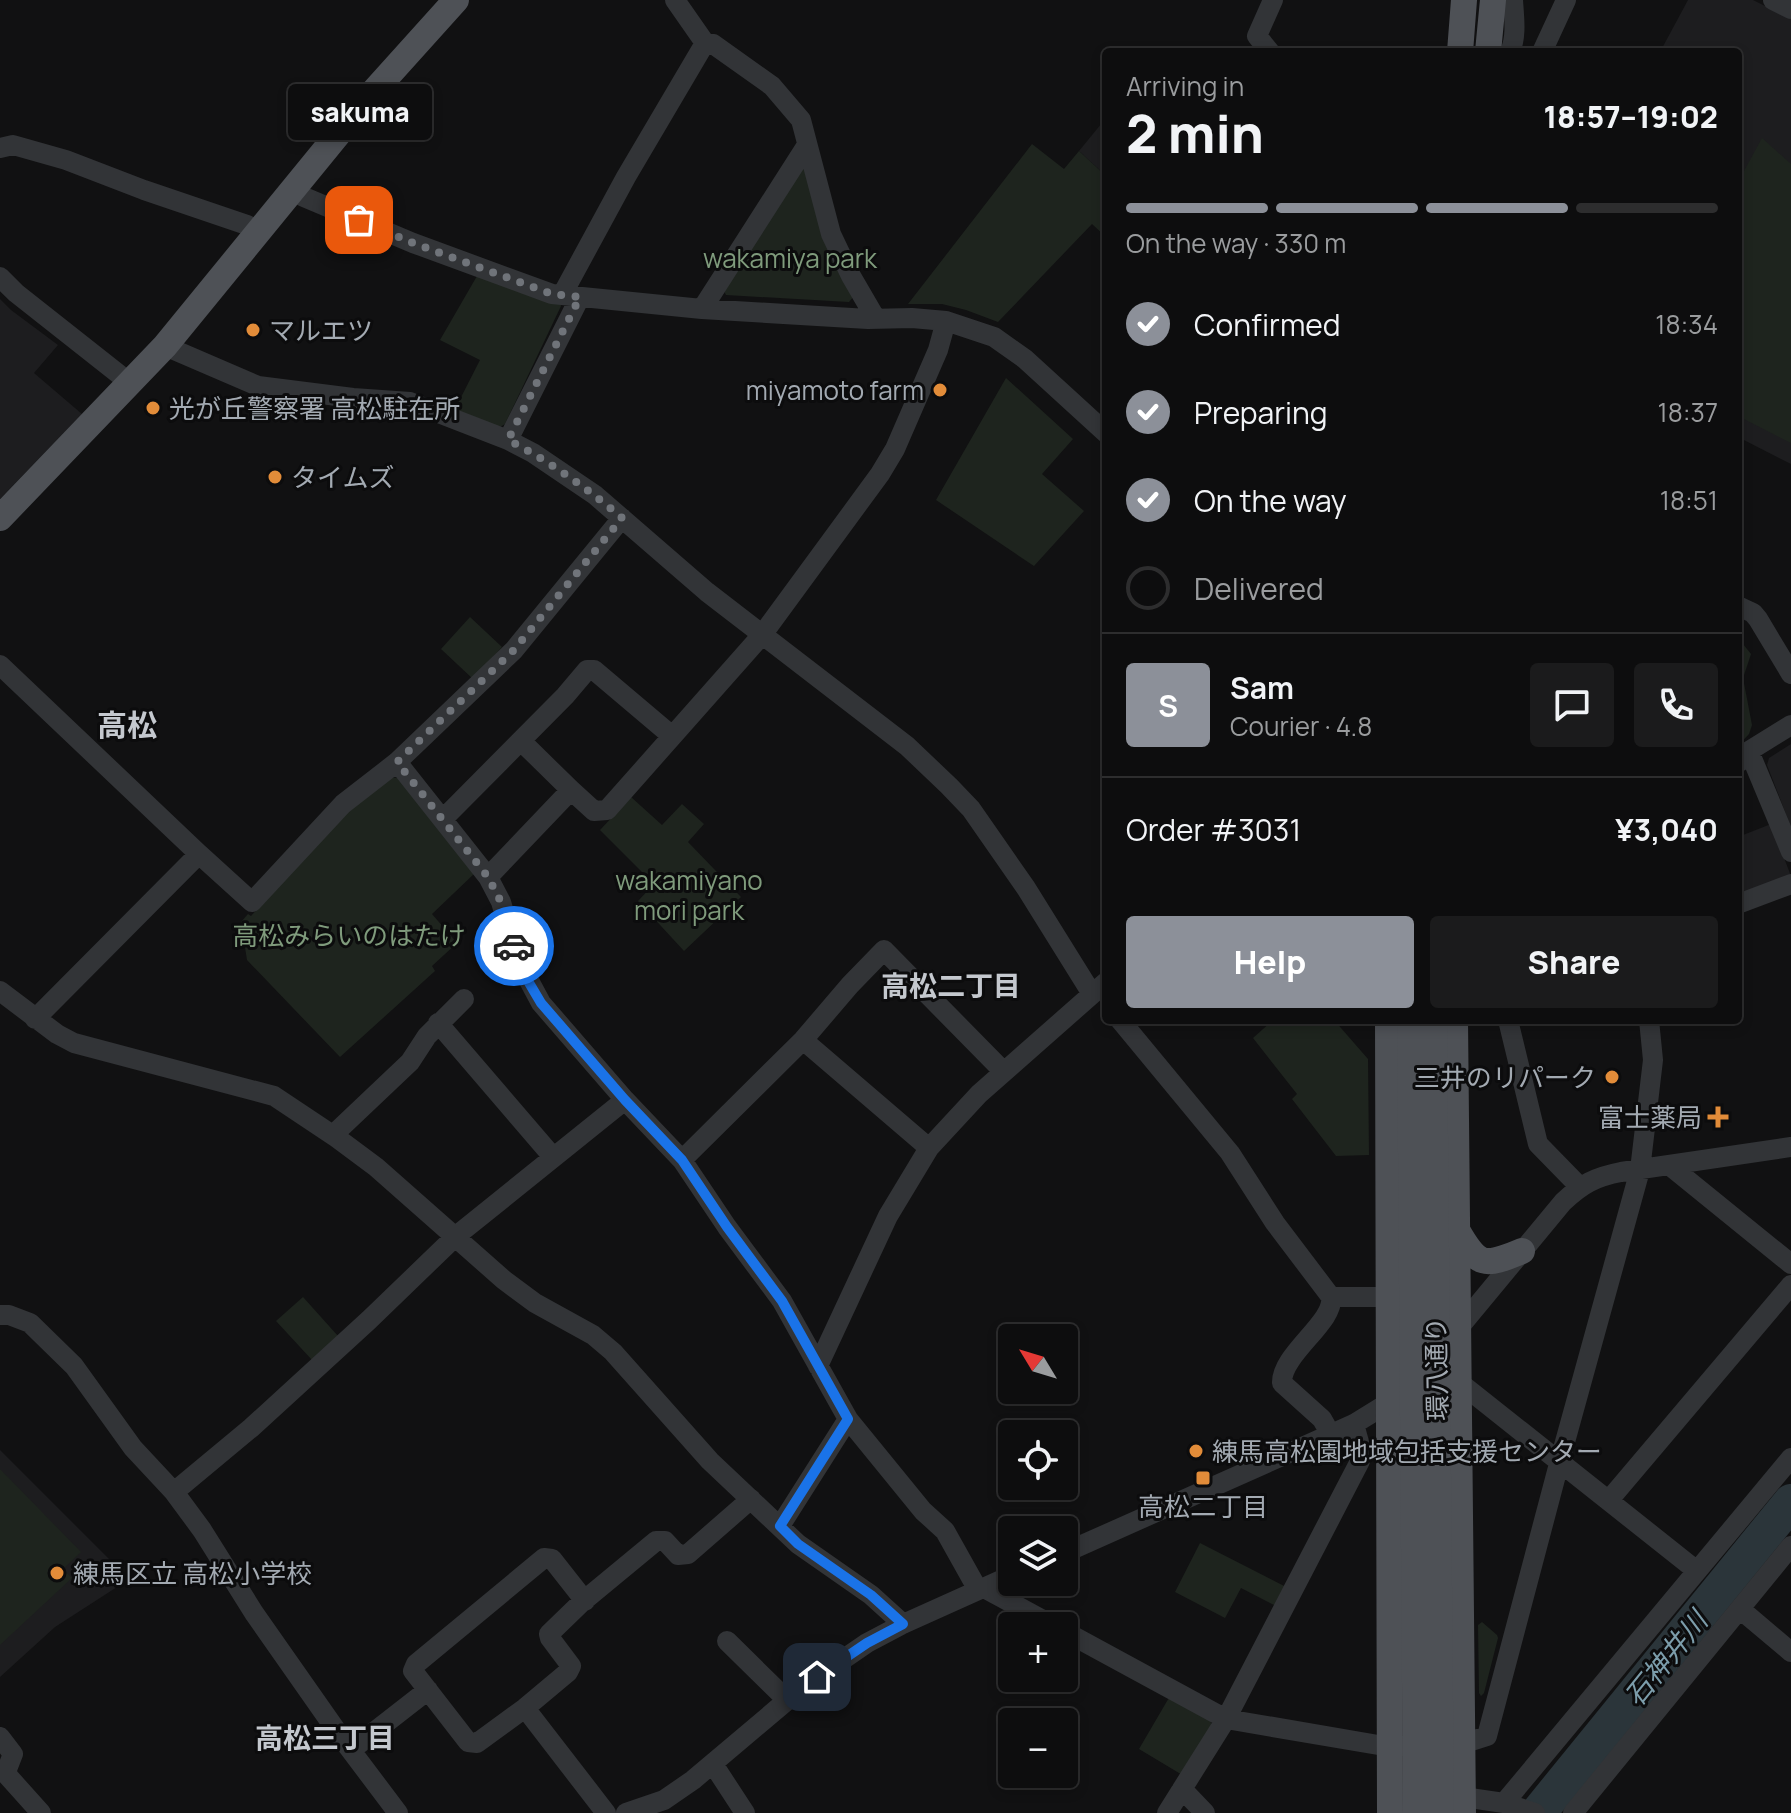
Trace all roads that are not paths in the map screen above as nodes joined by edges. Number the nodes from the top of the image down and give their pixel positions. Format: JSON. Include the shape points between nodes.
{"nodes":[{"id":1,"x":456,"y":0,"type":"edge"},
{"id":2,"x":675,"y":0,"type":"edge"},
{"id":3,"x":1273,"y":0,"type":"edge"},
{"id":4,"x":1464,"y":0,"type":"edge"},
{"id":5,"x":1493,"y":0,"type":"edge"},
{"id":6,"x":1513,"y":0,"type":"edge"},
{"id":7,"x":1566,"y":0,"type":"edge"},
{"id":8,"x":1773,"y":0,"type":"edge"},
{"id":9,"x":1791,"y":9,"type":"edge"},
{"id":10,"x":705,"y":43,"type":"junction"},
{"id":11,"x":1267,"y":48,"type":"edge"},
{"id":12,"x":1460,"y":48,"type":"edge"},
{"id":13,"x":1488,"y":48,"type":"edge"},
{"id":14,"x":1512,"y":48,"type":"edge"},
{"id":15,"x":1544,"y":48,"type":"edge"},
{"id":16,"x":807,"y":145,"type":"junction"},
{"id":17,"x":0,"y":148,"type":"edge"},
{"id":18,"x":292,"y":190,"type":"junction"},
{"id":19,"x":257,"y":234,"type":"junction"},
{"id":20,"x":0,"y":277,"type":"edge"},
{"id":21,"x":571,"y":296,"type":"junction"},
{"id":22,"x":702,"y":309,"type":"junction"},
{"id":23,"x":876,"y":319,"type":"junction"},
{"id":24,"x":946,"y":321,"type":"junction"},
{"id":25,"x":165,"y":346,"type":"junction"},
{"id":26,"x":130,"y":383,"type":"junction"},
{"id":27,"x":1102,"y":425,"type":"edge"},
{"id":28,"x":508,"y":440,"type":"junction"},
{"id":29,"x":0,"y":518,"type":"edge"},
{"id":30,"x":622,"y":518,"type":"junction"},
{"id":31,"x":1742,"y":608,"type":"edge"},
{"id":32,"x":762,"y":635,"type":"junction"},
{"id":33,"x":0,"y":665,"type":"edge"},
{"id":34,"x":1791,"y":674,"type":"edge"},
{"id":35,"x":1791,"y":725,"type":"edge"},
{"id":36,"x":672,"y":736,"type":"junction"},
{"id":37,"x":521,"y":741,"type":"junction"},
{"id":38,"x":1744,"y":757,"type":"edge"},
{"id":39,"x":397,"y":762,"type":"junction"},
{"id":40,"x":571,"y":790,"type":"junction"},
{"id":41,"x":443,"y":819,"type":"junction"},
{"id":42,"x":1791,"y":852,"type":"edge"},
{"id":43,"x":199,"y":854,"type":"junction"},
{"id":44,"x":488,"y":877,"type":"junction"},
{"id":45,"x":1791,"y":884,"type":"edge"},
{"id":46,"x":1742,"y":902,"type":"edge"},
{"id":47,"x":0,"y":991,"type":"edge"},
{"id":48,"x":1100,"y":993,"type":"edge"},
{"id":49,"x":464,"y":999,"type":"dead end"},
{"id":50,"x":35,"y":1019,"type":"junction"},
{"id":51,"x":438,"y":1023,"type":"junction"},
{"id":52,"x":1123,"y":1024,"type":"edge"},
{"id":53,"x":1388,"y":1024,"type":"edge"},
{"id":54,"x":1410,"y":1024,"type":"edge"},
{"id":55,"x":1434,"y":1024,"type":"edge"},
{"id":56,"x":1455,"y":1024,"type":"edge"},
{"id":57,"x":1509,"y":1024,"type":"edge"},
{"id":58,"x":1649,"y":1024,"type":"edge"},
{"id":59,"x":803,"y":1040,"type":"junction"},
{"id":60,"x":1004,"y":1072,"type":"junction"},
{"id":61,"x":625,"y":1100,"type":"junction"},
{"id":62,"x":333,"y":1135,"type":"junction"},
{"id":63,"x":1791,"y":1147,"type":"edge"},
{"id":64,"x":929,"y":1148,"type":"junction"},
{"id":65,"x":553,"y":1157,"type":"junction"},
{"id":66,"x":682,"y":1160,"type":"junction"},
{"id":67,"x":1669,"y":1165,"type":"junction"},
{"id":68,"x":1640,"y":1170,"type":"junction"},
{"id":69,"x":1579,"y":1186,"type":"junction"},
{"id":70,"x":1457,"y":1230,"type":"junction"},
{"id":71,"x":456,"y":1236,"type":"junction"},
{"id":72,"x":1522,"y":1251,"type":"junction"},
{"id":73,"x":1791,"y":1264,"type":"edge"},
{"id":74,"x":1791,"y":1285,"type":"edge"},
{"id":75,"x":1331,"y":1297,"type":"junction"},
{"id":76,"x":1388,"y":1297,"type":"junction"},
{"id":77,"x":0,"y":1315,"type":"edge"},
{"id":78,"x":1458,"y":1330,"type":"junction"},
{"id":79,"x":818,"y":1366,"type":"junction"},
{"id":80,"x":1459,"y":1382,"type":"junction"},
{"id":81,"x":1388,"y":1403,"type":"junction"},
{"id":82,"x":848,"y":1419,"type":"junction"},
{"id":83,"x":1354,"y":1424,"type":"junction"},
{"id":84,"x":1331,"y":1435,"type":"junction"},
{"id":85,"x":1791,"y":1458,"type":"edge"},
{"id":86,"x":1560,"y":1460,"type":"junction"},
{"id":87,"x":174,"y":1492,"type":"junction"},
{"id":88,"x":751,"y":1499,"type":"junction"},
{"id":89,"x":1609,"y":1500,"type":"junction"},
{"id":90,"x":780,"y":1526,"type":"junction"},
{"id":91,"x":1791,"y":1546,"type":"edge"},
{"id":92,"x":1078,"y":1547,"type":"edge"},
{"id":93,"x":1697,"y":1571,"type":"junction"},
{"id":94,"x":998,"y":1581,"type":"edge"},
{"id":95,"x":981,"y":1589,"type":"junction"},
{"id":96,"x":585,"y":1601,"type":"junction"},
{"id":97,"x":1740,"y":1609,"type":"junction"},
{"id":98,"x":1026,"y":1612,"type":"edge"},
{"id":99,"x":903,"y":1624,"type":"junction"},
{"id":100,"x":1078,"y":1639,"type":"edge"},
{"id":101,"x":727,"y":1641,"type":"dead end"},
{"id":102,"x":1791,"y":1652,"type":"edge"},
{"id":103,"x":428,"y":1690,"type":"junction"},
{"id":104,"x":787,"y":1700,"type":"junction"},
{"id":105,"x":525,"y":1708,"type":"junction"},
{"id":106,"x":1226,"y":1719,"type":"junction"},
{"id":107,"x":0,"y":1737,"type":"edge"},
{"id":108,"x":1462,"y":1744,"type":"junction"},
{"id":109,"x":1390,"y":1747,"type":"junction"},
{"id":110,"x":351,"y":1750,"type":"junction"},
{"id":111,"x":713,"y":1764,"type":"junction"},
{"id":112,"x":1182,"y":1789,"type":"junction"},
{"id":113,"x":1463,"y":1805,"type":"edge"},
{"id":114,"x":1519,"y":1808,"type":"edge"},
{"id":115,"x":41,"y":1813,"type":"edge"},
{"id":116,"x":398,"y":1813,"type":"edge"},
{"id":117,"x":606,"y":1813,"type":"edge"},
{"id":118,"x":626,"y":1813,"type":"edge"},
{"id":119,"x":745,"y":1813,"type":"edge"},
{"id":120,"x":1167,"y":1813,"type":"edge"},
{"id":121,"x":1205,"y":1813,"type":"edge"},
{"id":122,"x":1390,"y":1813,"type":"edge"},
{"id":123,"x":1416,"y":1813,"type":"edge"},
{"id":124,"x":1441,"y":1813,"type":"edge"},
{"id":125,"x":1573,"y":1813,"type":"edge"}],
"edges":[{"from":1,"to":18,"type":"main road"},
{"from":2,"to":10,"type":"street"},
{"from":3,"to":11,"type":"street","via":[[1257,36]]},
{"from":4,"to":12,"type":"main road"},
{"from":5,"to":13,"type":"main road"},
{"from":6,"to":14,"type":"street"},
{"from":7,"to":15,"type":"street"},
{"from":8,"to":9,"type":"street"},
{"from":10,"to":16,"type":"street","via":[[772,86],[801,120]]},
{"from":10,"to":21,"type":"street","via":[[626,177]]},
{"from":16,"to":22,"type":"street"},
{"from":16,"to":23,"type":"street","via":[[831,234]]},
{"from":17,"to":19,"type":"street","via":[[13,145],[66,160],[247,225]]},
{"from":18,"to":19,"type":"main road"},
{"from":18,"to":21,"type":"street","via":[[413,243],[552,294]]},
{"from":19,"to":25,"type":"main road"},
{"from":20,"to":26,"type":"street"},
{"from":21,"to":22,"type":"street"},
{"from":21,"to":28,"type":"street"},
{"from":22,"to":23,"type":"street"},
{"from":23,"to":24,"type":"street"},
{"from":24,"to":27,"type":"street","via":[[994,337]]},
{"from":24,"to":32,"type":"street","via":[[895,449]]},
{"from":25,"to":26,"type":"main road"},
{"from":25,"to":28,"type":"street","via":[[258,386],[410,402]]},
{"from":26,"to":29,"type":"main road"},
{"from":28,"to":30,"type":"street"},
{"from":30,"to":32,"type":"street"},
{"from":30,"to":39,"type":"street","via":[[514,650]]},
{"from":31,"to":34,"type":"street","via":[[1758,619]]},
{"from":32,"to":36,"type":"street"},
{"from":32,"to":48,"type":"street","via":[[907,746],[971,809]]},
{"from":33,"to":43,"type":"street"},
{"from":35,"to":38,"type":"street"},
{"from":36,"to":37,"type":"street","via":[[591,669]]},
{"from":36,"to":40,"type":"street","via":[[607,810],[594,811]]},
{"from":37,"to":40,"type":"street"},
{"from":37,"to":41,"type":"street"},
{"from":38,"to":42,"type":"street"},
{"from":39,"to":41,"type":"street"},
{"from":39,"to":43,"type":"street","via":[[343,804],[252,902]]},
{"from":40,"to":44,"type":"street"},
{"from":41,"to":44,"type":"street"},
{"from":43,"to":50,"type":"street"},
{"from":44,"to":61,"type":"street","via":[[518,960],[541,1003]]},
{"from":45,"to":46,"type":"street"},
{"from":47,"to":50,"type":"street"},
{"from":48,"to":60,"type":"street"},
{"from":49,"to":51,"type":"street"},
{"from":50,"to":62,"type":"street","via":[[74,1043],[274,1096]]},
{"from":51,"to":62,"type":"street","via":[[410,1062]]},
{"from":51,"to":65,"type":"street"},
{"from":52,"to":75,"type":"street","via":[[1230,1153]]},
{"from":53,"to":76,"type":"main road"},
{"from":54,"to":123,"type":"main road","name":"環八通り","bridge":true},
{"from":55,"to":124,"type":"main road","name":"環八通り","bridge":true},
{"from":56,"to":70,"type":"main road"},
{"from":57,"to":69,"type":"street","via":[[1538,1144]]},
{"from":58,"to":68,"type":"street","via":[[1653,1060]]},
{"from":59,"to":60,"type":"street","via":[[884,950]]},
{"from":59,"to":64,"type":"street"},
{"from":59,"to":66,"type":"street"},
{"from":60,"to":64,"type":"street"},
{"from":61,"to":65,"type":"street"},
{"from":61,"to":66,"type":"street"},
{"from":62,"to":71,"type":"street"},
{"from":63,"to":67,"type":"street"},
{"from":64,"to":79,"type":"street","via":[[888,1216]]},
{"from":65,"to":71,"type":"street"},
{"from":66,"to":79,"type":"street","via":[[782,1301]]},
{"from":67,"to":68,"type":"street"},
{"from":67,"to":73,"type":"street"},
{"from":68,"to":69,"type":"street","via":[[1600,1176]]},
{"from":68,"to":86,"type":"street"},
{"from":69,"to":72,"type":"street"},
{"from":70,"to":72,"type":"main road","via":[[1480,1260],[1498,1261]]},
{"from":70,"to":78,"type":"main road"},
{"from":71,"to":87,"type":"street","via":[[251,1428]]},
{"from":71,"to":88,"type":"street","via":[[514,1288],[613,1352]]},
{"from":72,"to":78,"type":"street"},
{"from":74,"to":89,"type":"street"},
{"from":75,"to":76,"type":"street"},
{"from":75,"to":84,"type":"street","via":[[1331,1307],[1281,1380],[1322,1419]]},
{"from":76,"to":81,"type":"main road"},
{"from":77,"to":87,"type":"street","via":[[30,1323],[74,1366],[133,1448]]},
{"from":78,"to":80,"type":"main road"},
{"from":78,"to":81,"type":"street"},
{"from":79,"to":82,"type":"street"},
{"from":80,"to":86,"type":"street"},
{"from":80,"to":108,"type":"main road"},
{"from":81,"to":83,"type":"street"},
{"from":81,"to":109,"type":"main road"},
{"from":82,"to":90,"type":"street"},
{"from":82,"to":95,"type":"street","via":[[945,1531]]},
{"from":83,"to":84,"type":"street"},
{"from":83,"to":106,"type":"street","via":[[1360,1461]]},
{"from":84,"to":92,"type":"street"},
{"from":85,"to":93,"type":"street"},
{"from":86,"to":89,"type":"street"},
{"from":86,"to":108,"type":"street","via":[[1487,1736]]},
{"from":87,"to":110,"type":"street"},
{"from":88,"to":90,"type":"street"},
{"from":88,"to":96,"type":"street","via":[[688,1554],[678,1555],[665,1541],[656,1541]]},
{"from":89,"to":93,"type":"street"},
{"from":90,"to":99,"type":"street"},
{"from":91,"to":97,"type":"street"},
{"from":93,"to":114,"type":"street"},
{"from":94,"to":95,"type":"street"},
{"from":95,"to":98,"type":"street"},
{"from":95,"to":99,"type":"street"},
{"from":96,"to":103,"type":"street","via":[[552,1559],[544,1558],[413,1667]]},
{"from":96,"to":105,"type":"street","via":[[549,1634],[571,1666],[568,1672]]},
{"from":97,"to":102,"type":"street"},
{"from":97,"to":125,"type":"street"},
{"from":99,"to":104,"type":"street","via":[[830,1667]]},
{"from":100,"to":106,"type":"street"},
{"from":101,"to":104,"type":"street"},
{"from":103,"to":105,"type":"street","via":[[473,1744]]},
{"from":103,"to":110,"type":"street"},
{"from":104,"to":111,"type":"street"},
{"from":105,"to":117,"type":"street"},
{"from":106,"to":109,"type":"street"},
{"from":106,"to":112,"type":"street"},
{"from":107,"to":115,"type":"street","via":[[13,1754],[7,1775]]},
{"from":108,"to":109,"type":"street"},
{"from":108,"to":113,"type":"main road"},
{"from":109,"to":122,"type":"main road"},
{"from":110,"to":116,"type":"street"},
{"from":111,"to":118,"type":"street","via":[[664,1800]]},
{"from":111,"to":119,"type":"street"},
{"from":112,"to":120,"type":"street"},
{"from":112,"to":121,"type":"street"},
{"from":113,"to":114,"type":"street"}]}
